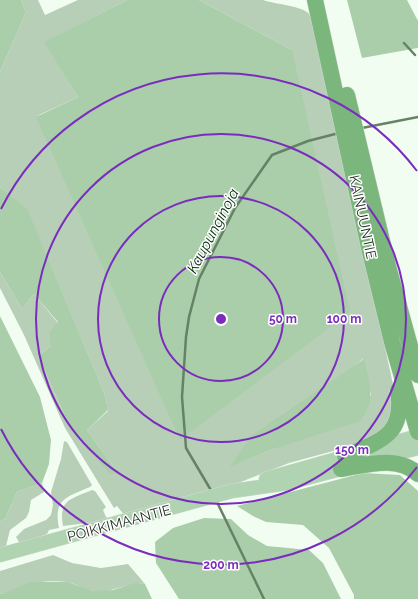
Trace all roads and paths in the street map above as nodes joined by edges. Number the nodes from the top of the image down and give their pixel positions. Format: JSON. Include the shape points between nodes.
{"nodes":[{"id":1,"x":315,"y":0,"type":"edge"},
{"id":2,"x":326,"y":0,"type":"edge"},
{"id":3,"x":348,"y":122,"type":"junction"},
{"id":4,"x":353,"y":146,"type":"junction"},
{"id":5,"x":403,"y":321,"type":"junction"},
{"id":6,"x":387,"y":323,"type":"junction"},
{"id":7,"x":418,"y":360,"type":"edge"},
{"id":8,"x":418,"y":375,"type":"edge"},
{"id":9,"x":418,"y":432,"type":"edge"},
{"id":10,"x":418,"y":436,"type":"edge"},
{"id":11,"x":418,"y":448,"type":"edge"},
{"id":12,"x":343,"y":462,"type":"junction"},
{"id":13,"x":418,"y":474,"type":"edge"},
{"id":14,"x":0,"y":555,"type":"edge"}],
"edges":[{"from":1,"to":3,"type":"highway","name":"KAINUUNTIE"},
{"from":2,"to":3,"type":"highway","name":"KAINUUNTIE"},
{"from":3,"to":4,"type":"highway","name":"KAINUUNTIE"},
{"from":4,"to":5,"type":"highway","name":"KAINUUNTIE"},
{"from":4,"to":6,"type":"highway","name":"KAINUUNTIE"},
{"from":5,"to":7,"type":"highway"},
{"from":5,"to":8,"type":"highway","name":"KAINUUNTIE"},
{"from":6,"to":9,"type":"highway","name":"KAINUUNTIE"},
{"from":6,"to":12,"type":"highway","via":[[400,400],[399,418],[389,434]]},
{"from":10,"to":12,"type":"main road","name":"POIKKIMAANTIE"},
{"from":11,"to":12,"type":"main road","name":"POIKKIMAANTIE"},
{"from":12,"to":13,"type":"highway","via":[[395,462]]},
{"from":12,"to":14,"type":"main road","name":"POIKKIMAANTIE","via":[[289,472],[235,491]]}]}
